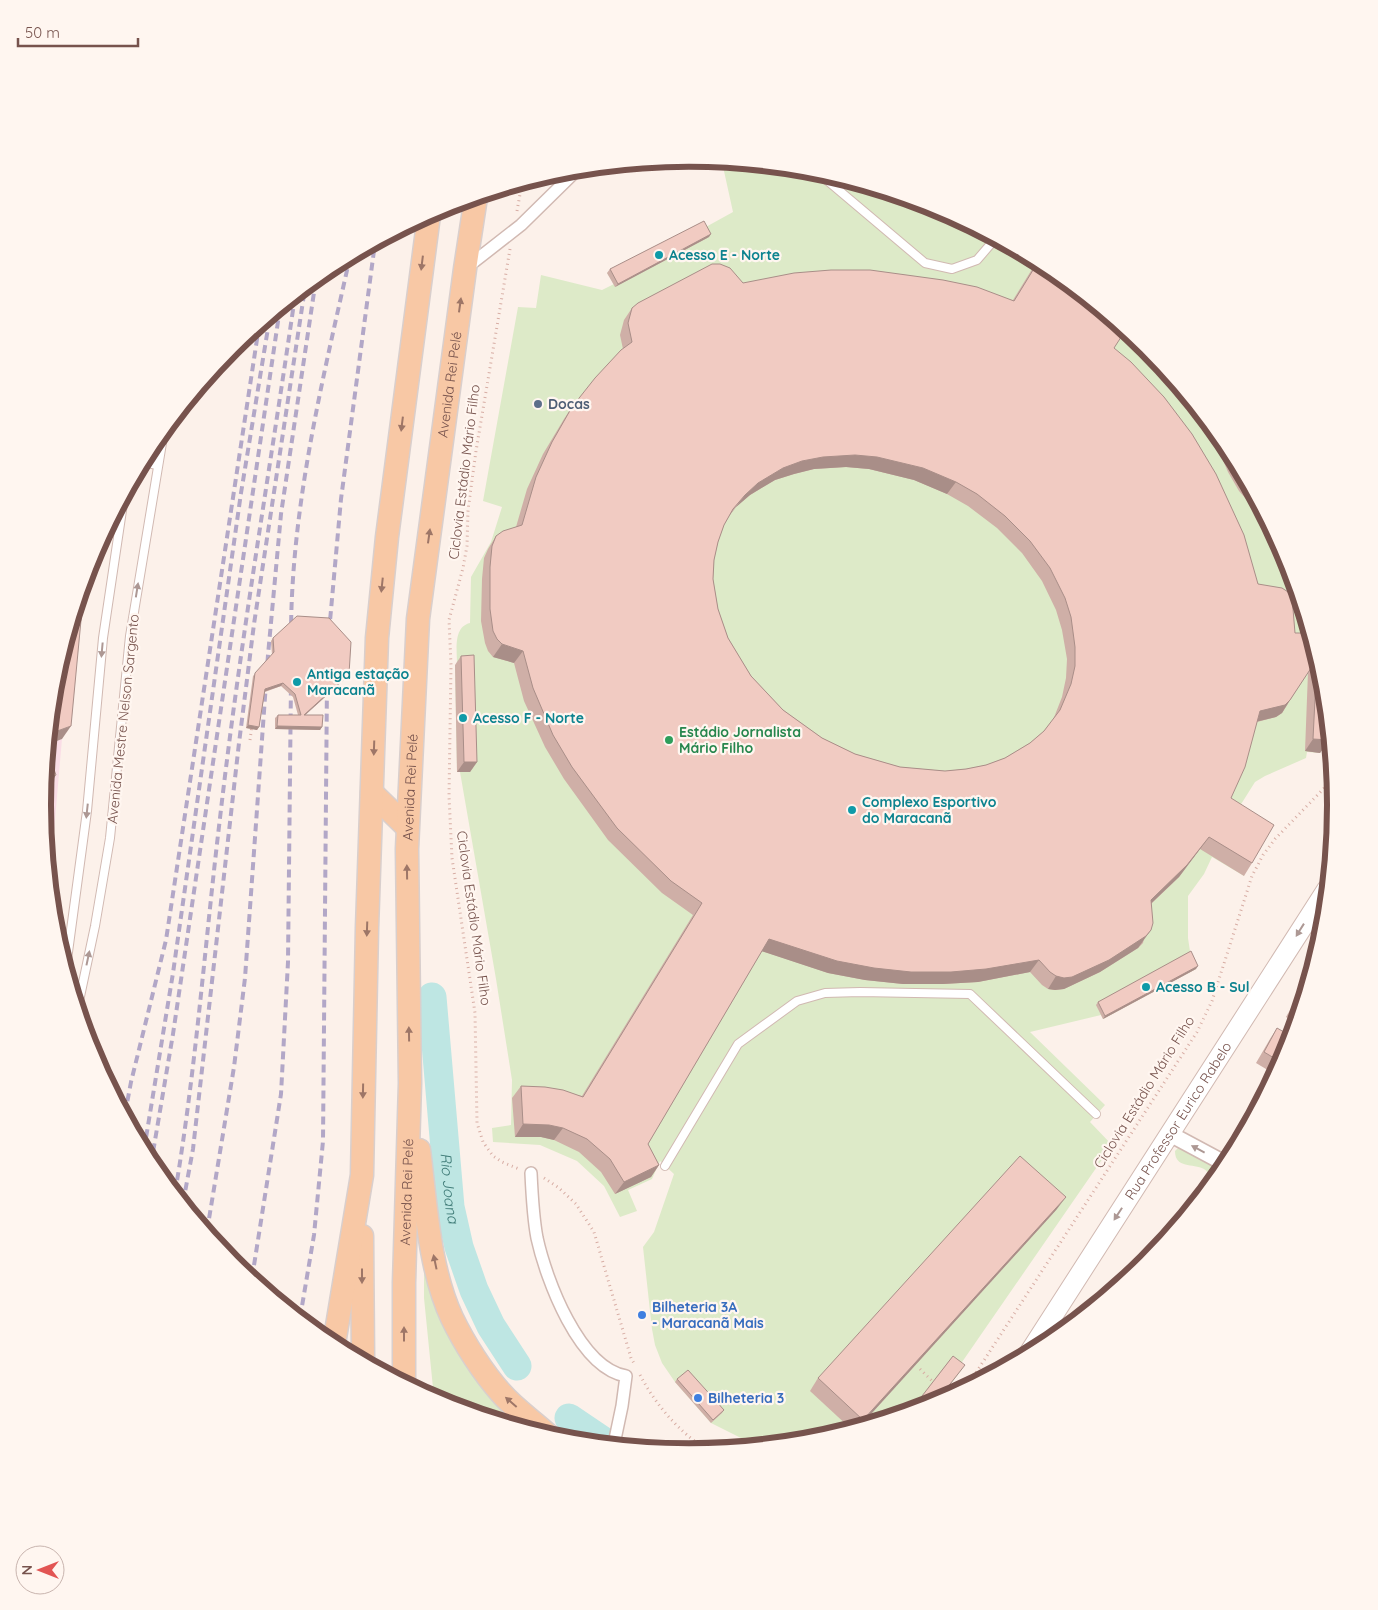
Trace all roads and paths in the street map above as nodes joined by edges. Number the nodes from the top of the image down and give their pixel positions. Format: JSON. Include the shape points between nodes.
{"nodes":[{"id":1,"x":567,"y":180,"type":"edge"},
{"id":2,"x":831,"y":184,"type":"edge"},
{"id":3,"x":521,"y":190,"type":"edge"},
{"id":4,"x":475,"y":205,"type":"edge"},
{"id":5,"x":428,"y":224,"type":"edge"},
{"id":6,"x":514,"y":231,"type":"junction"},
{"id":7,"x":991,"y":244,"type":"edge"},
{"id":8,"x":465,"y":269,"type":"junction"},
{"id":9,"x":160,"y":449,"type":"edge"},
{"id":10,"x":151,"y":464,"type":"edge"},
{"id":11,"x":157,"y":465,"type":"junction"},
{"id":12,"x":121,"y":515,"type":"edge"},
{"id":13,"x":252,"y":720,"type":"edge"},
{"id":14,"x":250,"y":740,"type":"dead end"},
{"id":15,"x":1326,"y":786,"type":"edge"},
{"id":16,"x":372,"y":793,"type":"junction"},
{"id":17,"x":407,"y":828,"type":"junction"},
{"id":18,"x":1319,"y":902,"type":"edge"},
{"id":19,"x":68,"y":949,"type":"edge"},
{"id":20,"x":80,"y":995,"type":"edge"},
{"id":21,"x":410,"y":1083,"type":"junction"},
{"id":22,"x":1096,"y":1114,"type":"dead end"},
{"id":23,"x":1170,"y":1134,"type":"junction"},
{"id":24,"x":1218,"y":1160,"type":"edge"},
{"id":25,"x":665,"y":1166,"type":"dead end"},
{"id":26,"x":531,"y":1173,"type":"junction"},
{"id":27,"x":362,"y":1175,"type":"junction"},
{"id":28,"x":335,"y":1335,"type":"edge"},
{"id":29,"x":1039,"y":1338,"type":"edge"},
{"id":30,"x":363,"y":1353,"type":"edge"},
{"id":31,"x":920,"y":1369,"type":"edge"},
{"id":32,"x":404,"y":1375,"type":"edge"},
{"id":33,"x":974,"y":1375,"type":"edge"},
{"id":34,"x":933,"y":1382,"type":"edge"},
{"id":35,"x":535,"y":1423,"type":"edge"},
{"id":36,"x":615,"y":1438,"type":"edge"},
{"id":37,"x":698,"y":1443,"type":"edge"}],
"edges":[{"from":1,"to":6,"type":"street"},
{"from":2,"to":7,"type":"lane","via":[[925,263],[952,269],[977,260]]},
{"from":3,"to":6,"type":"path","name":"Ciclovia Estádio Mário Filho"},
{"from":4,"to":8,"type":"main road","name":"Avenida Rei Pelé"},
{"from":5,"to":16,"type":"main road","one_way":true,"via":[[387,537],[378,629]]},
{"from":6,"to":8,"type":"street"},
{"from":6,"to":26,"type":"path","name":"Ciclovia Estádio Mário Filho","via":[[476,451],[468,510],[468,546],[448,620],[450,804],[451,849],[475,1013],[478,1128],[493,1156],[508,1166]]},
{"from":17,"to":8,"type":"main road","name":"Avenida Rei Pelé","one_way":true,"via":[[418,619]]},
{"from":9,"to":11,"type":"lane","name":"Avenida Mestre Nelson Sargento"},
{"from":10,"to":11,"type":"lane"},
{"from":20,"to":11,"type":"lane","name":"Avenida Mestre Nelson Sargento","one_way":true,"via":[[110,838],[130,636]]},
{"from":12,"to":19,"type":"lane","name":"Avenida Mestre Nelson Sargento","one_way":true,"via":[[103,638],[87,811]]},
{"from":13,"to":14,"type":"path"},
{"from":15,"to":33,"type":"path","name":"Ciclovia Estádio Mário Filho","via":[[1263,855],[1245,895],[1212,1001],[1197,1032]]},
{"from":16,"to":17,"type":"main road"},
{"from":16,"to":27,"type":"main road","one_way":true},
{"from":21,"to":17,"type":"main road","name":"Avenida Rei Pelé","one_way":true},
{"from":18,"to":23,"type":"street","name":"Rua Professor Eurico Rabelo","one_way":true},
{"from":32,"to":21,"type":"main road","name":"Avenida Rei Pelé","one_way":true},
{"from":35,"to":21,"type":"main road","one_way":true,"via":[[502,1395],[473,1355],[452,1318],[430,1237]]},
{"from":22,"to":25,"type":"lane","via":[[970,994],[825,993],[797,1001],[738,1044]]},
{"from":24,"to":23,"type":"street","one_way":true},
{"from":23,"to":29,"type":"street","name":"Rua Professor Eurico Rabelo","one_way":true},
{"from":26,"to":36,"type":"street","via":[[537,1238],[557,1299],[574,1331],[594,1358],[611,1372],[626,1376]]},
{"from":26,"to":37,"type":"path","name":"Ciclovia Estádio Mário Filho","via":[[559,1188],[576,1204],[590,1225],[631,1358],[660,1408]]},
{"from":27,"to":28,"type":"main road"},
{"from":27,"to":30,"type":"main road","one_way":true},
{"from":31,"to":34,"type":"path"}]}
